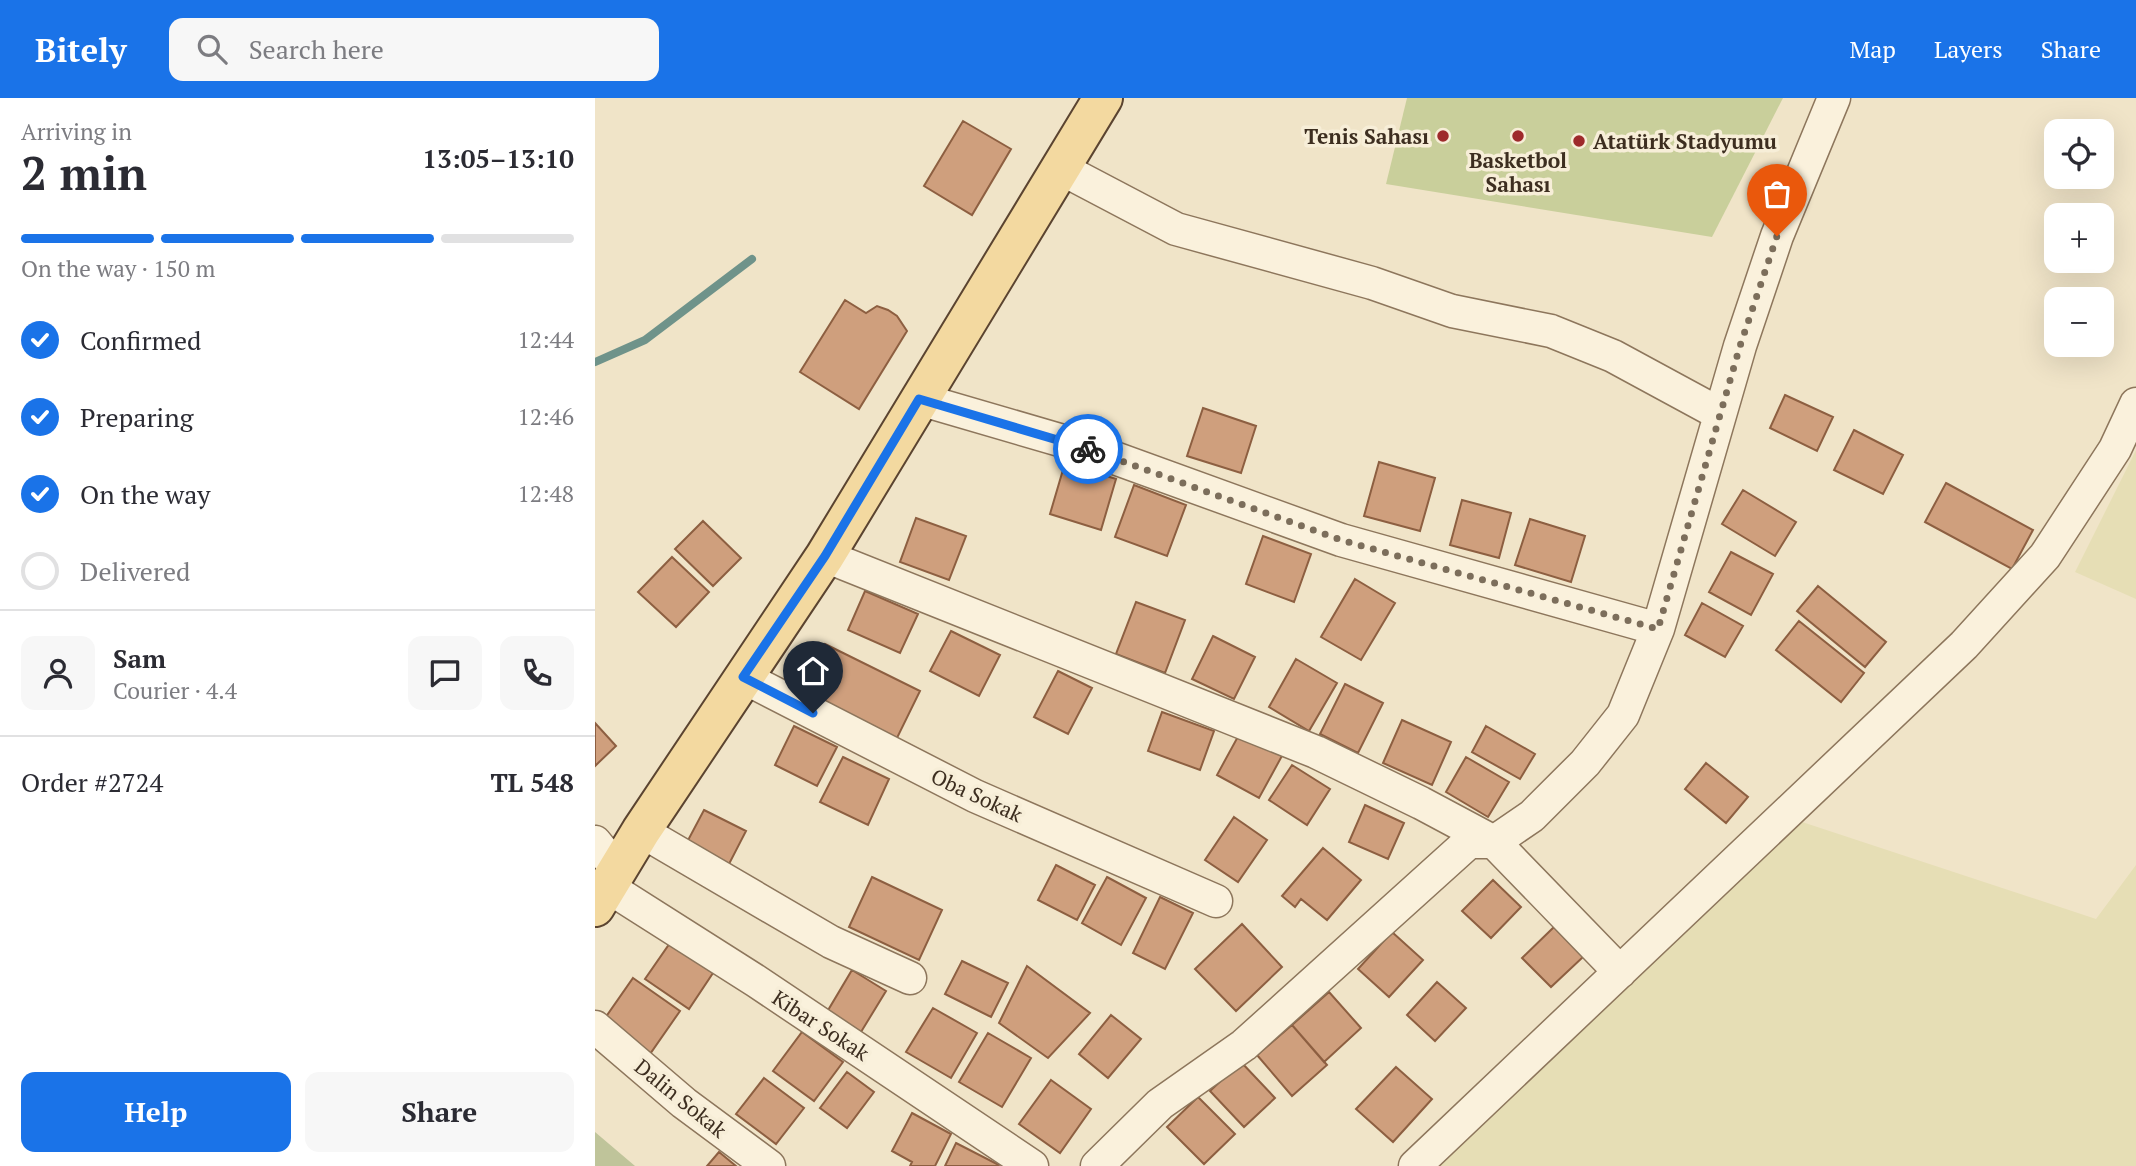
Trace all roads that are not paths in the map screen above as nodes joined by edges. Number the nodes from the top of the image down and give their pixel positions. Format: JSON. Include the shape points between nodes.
{"nodes":[{"id":1,"x":1103,"y":98,"type":"edge"},
{"id":2,"x":1834,"y":98,"type":"edge"},
{"id":3,"x":1060,"y":168,"type":"junction"},
{"id":4,"x":919,"y":399,"type":"junction"},
{"id":5,"x":2136,"y":404,"type":"edge"},
{"id":6,"x":1720,"y":414,"type":"junction"},
{"id":7,"x":825,"y":556,"type":"junction"},
{"id":8,"x":1658,"y":629,"type":"junction"},
{"id":9,"x":743,"y":677,"type":"junction"},
{"id":10,"x":641,"y":831,"type":"junction"},
{"id":11,"x":1494,"y":842,"type":"junction"},
{"id":12,"x":604,"y":877,"type":"edge"},
{"id":13,"x":1216,"y":901,"type":"dead end"},
{"id":14,"x":1620,"y":972,"type":"junction"},
{"id":15,"x":910,"y":978,"type":"dead end"},
{"id":16,"x":595,"y":1027,"type":"edge"},
{"id":17,"x":769,"y":1166,"type":"edge"},
{"id":18,"x":1032,"y":1166,"type":"edge"},
{"id":19,"x":1097,"y":1166,"type":"edge"},
{"id":20,"x":1415,"y":1166,"type":"edge"}],
"edges":[{"from":1,"to":3,"type":"main road"},
{"from":2,"to":6,"type":"street","via":[[1777,236]]},
{"from":3,"to":4,"type":"main road"},
{"from":3,"to":6,"type":"street","via":[[1176,229],[1372,283],[1452,311],[1552,331],[1613,356]]},
{"from":4,"to":7,"type":"main road"},
{"from":4,"to":8,"type":"street","via":[[1087,448],[1341,540]]},
{"from":5,"to":14,"type":"street","via":[[2116,449],[2045,556],[1973,635]]},
{"from":6,"to":8,"type":"street"},
{"from":7,"to":9,"type":"main road"},
{"from":7,"to":11,"type":"street","via":[[1316,752]]},
{"from":8,"to":11,"type":"street","via":[[1623,715],[1585,763],[1532,816]]},
{"from":9,"to":10,"type":"main road"},
{"from":9,"to":13,"type":"street","name":"Oba Sokak","via":[[975,796]]},
{"from":10,"to":12,"type":"main road"},
{"from":10,"to":15,"type":"street","via":[[831,942]]},
{"from":11,"to":14,"type":"street"},
{"from":11,"to":19,"type":"street","via":[[1469,842],[1244,1045],[1160,1104]]},
{"from":12,"to":18,"type":"street","name":"Kibar Sokak"},
{"from":14,"to":20,"type":"street"},
{"from":16,"to":17,"type":"street","name":"Dalin Sokak"}]}
